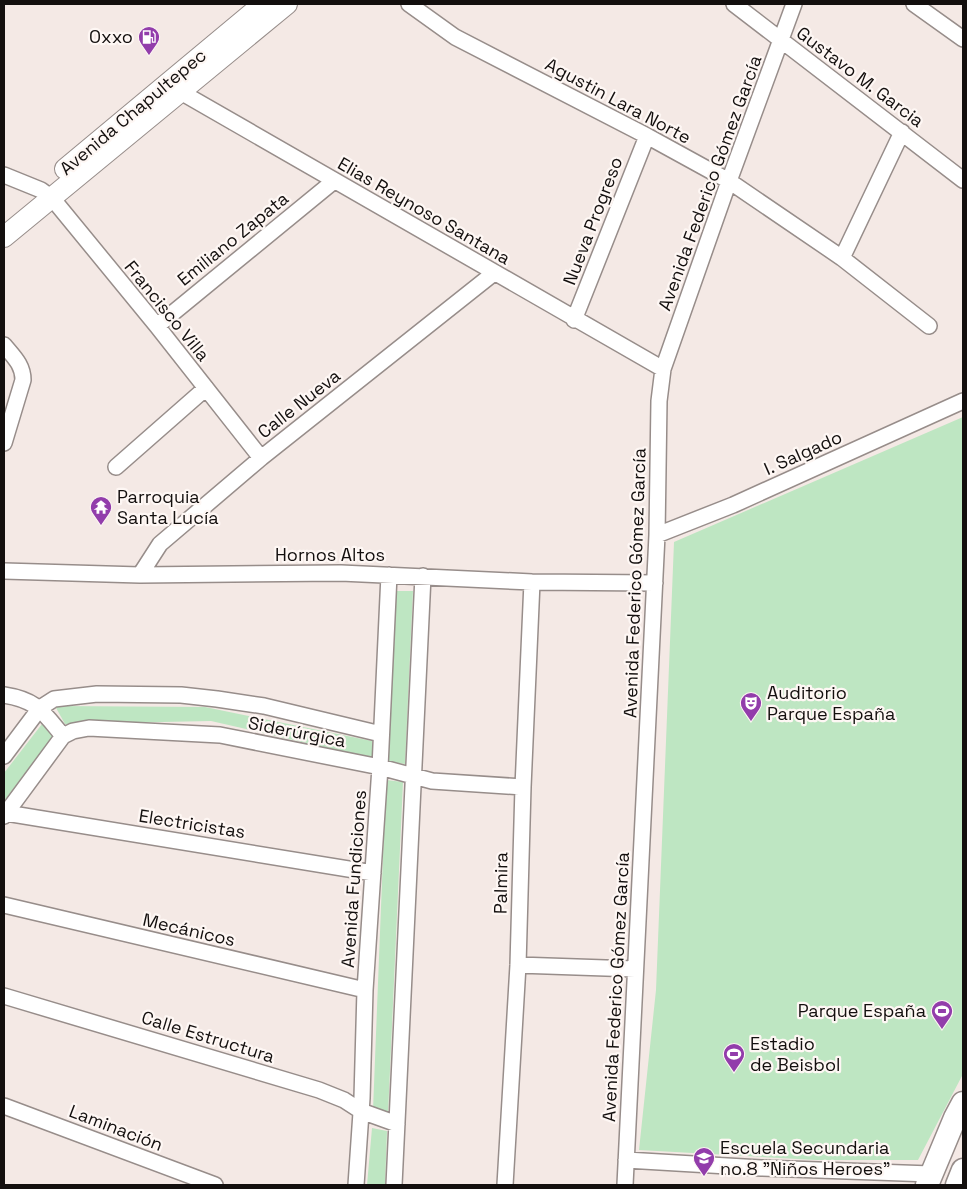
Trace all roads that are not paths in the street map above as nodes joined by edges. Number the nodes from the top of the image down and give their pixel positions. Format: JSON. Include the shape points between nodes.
{"nodes":[{"id":1,"x":263,"y":4,"type":"edge"},
{"id":2,"x":287,"y":4,"type":"edge"},
{"id":3,"x":408,"y":4,"type":"edge"},
{"id":4,"x":734,"y":4,"type":"edge"},
{"id":5,"x":794,"y":4,"type":"edge"},
{"id":6,"x":914,"y":4,"type":"edge"},
{"id":7,"x":244,"y":19,"type":"junction"},
{"id":8,"x":963,"y":39,"type":"edge"},
{"id":9,"x":781,"y":40,"type":"junction"},
{"id":10,"x":219,"y":60,"type":"junction"},
{"id":11,"x":173,"y":88,"type":"junction"},
{"id":12,"x":902,"y":132,"type":"junction"},
{"id":13,"x":647,"y":136,"type":"junction"},
{"id":14,"x":4,"y":175,"type":"edge"},
{"id":15,"x":963,"y":180,"type":"edge"},
{"id":16,"x":334,"y":181,"type":"junction"},
{"id":17,"x":729,"y":182,"type":"junction"},
{"id":18,"x":47,"y":194,"type":"junction"},
{"id":19,"x":4,"y":221,"type":"edge"},
{"id":20,"x":4,"y":237,"type":"edge"},
{"id":21,"x":842,"y":258,"type":"junction"},
{"id":22,"x":494,"y":273,"type":"junction"},
{"id":23,"x":574,"y":320,"type":"junction"},
{"id":24,"x":157,"y":326,"type":"junction"},
{"id":25,"x":929,"y":326,"type":"dead end"},
{"id":26,"x":4,"y":346,"type":"edge"},
{"id":27,"x":663,"y":369,"type":"junction"},
{"id":28,"x":206,"y":388,"type":"junction"},
{"id":29,"x":963,"y":401,"type":"edge"},
{"id":30,"x":4,"y":443,"type":"edge"},
{"id":31,"x":261,"y":458,"type":"junction"},
{"id":32,"x":116,"y":467,"type":"dead end"},
{"id":33,"x":658,"y":535,"type":"junction"},
{"id":34,"x":4,"y":571,"type":"edge"},
{"id":35,"x":389,"y":574,"type":"junction"},
{"id":36,"x":140,"y":575,"type":"junction"},
{"id":37,"x":423,"y":576,"type":"junction"},
{"id":38,"x":532,"y":582,"type":"junction"},
{"id":39,"x":655,"y":583,"type":"junction"},
{"id":40,"x":4,"y":695,"type":"edge"},
{"id":41,"x":40,"y":708,"type":"junction"},
{"id":42,"x":381,"y":734,"type":"junction"},
{"id":43,"x":63,"y":736,"type":"junction"},
{"id":44,"x":4,"y":756,"type":"edge"},
{"id":45,"x":380,"y":767,"type":"junction"},
{"id":46,"x":414,"y":777,"type":"junction"},
{"id":47,"x":523,"y":787,"type":"junction"},
{"id":48,"x":5,"y":814,"type":"edge"},
{"id":49,"x":373,"y":873,"type":"junction"},
{"id":50,"x":4,"y":905,"type":"edge"},
{"id":51,"x":518,"y":965,"type":"junction"},
{"id":52,"x":635,"y":969,"type":"junction"},
{"id":53,"x":365,"y":990,"type":"junction"},
{"id":54,"x":4,"y":996,"type":"edge"},
{"id":55,"x":963,"y":1103,"type":"edge"},
{"id":56,"x":4,"y":1106,"type":"edge"},
{"id":57,"x":361,"y":1111,"type":"junction"},
{"id":58,"x":397,"y":1124,"type":"junction"},
{"id":59,"x":626,"y":1160,"type":"junction"},
{"id":60,"x":963,"y":1170,"type":"edge"},
{"id":61,"x":929,"y":1180,"type":"edge"},
{"id":62,"x":215,"y":1185,"type":"edge"},
{"id":63,"x":356,"y":1185,"type":"edge"},
{"id":64,"x":394,"y":1185,"type":"edge"},
{"id":65,"x":504,"y":1185,"type":"edge"},
{"id":66,"x":625,"y":1185,"type":"edge"},
{"id":67,"x":957,"y":1185,"type":"edge"}],
"edges":[{"from":1,"to":7,"type":"main road","name":"Avenida Chapultepec"},
{"from":2,"to":10,"type":"main road"},
{"from":3,"to":13,"type":"street","name":"Agustin Lara Norte","via":[[455,37]]},
{"from":4,"to":9,"type":"street","name":"Gustavo M. Garcia"},
{"from":5,"to":9,"type":"street","name":"Avenida Federico Gómez García"},
{"from":6,"to":8,"type":"street"},
{"from":7,"to":10,"type":"main road","via":[[221,48]]},
{"from":7,"to":11,"type":"main road","name":"Avenida Chapultepec"},
{"from":9,"to":12,"type":"street","name":"Gustavo M. Garcia"},
{"from":9,"to":17,"type":"street","name":"Avenida Federico Gómez García"},
{"from":10,"to":11,"type":"main road"},
{"from":11,"to":16,"type":"street","name":"Elias Reynoso Santana"},
{"from":11,"to":18,"type":"main road","name":"Avenida Chapultepec"},
{"from":12,"to":15,"type":"street","name":"Gustavo M. Garcia"},
{"from":12,"to":21,"type":"street"},
{"from":13,"to":17,"type":"street","name":"Agustin Lara Norte"},
{"from":13,"to":23,"type":"street","name":"Nueva Progreso"},
{"from":14,"to":18,"type":"street"},
{"from":16,"to":22,"type":"street","name":"Elias Reynoso Santana"},
{"from":16,"to":24,"type":"street","name":"Emiliano Zapata"},
{"from":17,"to":21,"type":"street","name":"Agustin Lara Norte"},
{"from":17,"to":27,"type":"street","name":"Avenida Federico Gómez García"},
{"from":18,"to":19,"type":"main road","name":"Avenida Chapultepec"},
{"from":18,"to":20,"type":"main road"},
{"from":18,"to":24,"type":"street","name":"Francisco Villa"},
{"from":21,"to":25,"type":"street","name":"Agustin Lara Norte"},
{"from":22,"to":23,"type":"street","name":"Elias Reynoso Santana"},
{"from":22,"to":31,"type":"street","name":"Calle Nueva"},
{"from":23,"to":27,"type":"street","name":"Elias Reynoso Santana"},
{"from":24,"to":28,"type":"street","name":"Francisco Villa"},
{"from":26,"to":30,"type":"street","via":[[23,373]]},
{"from":27,"to":33,"type":"street","name":"Avenida Federico Gómez García","via":[[659,401]]},
{"from":28,"to":31,"type":"street","name":"Francisco Villa"},
{"from":28,"to":32,"type":"street"},
{"from":29,"to":33,"type":"street","name":"I. Salgado","via":[[733,505]]},
{"from":31,"to":36,"type":"street","name":"Calle Nueva","via":[[160,544]]},
{"from":33,"to":39,"type":"street","name":"Avenida Federico Gómez García"},
{"from":34,"to":36,"type":"street","name":"Hornos Altos"},
{"from":35,"to":36,"type":"street","name":"Hornos Altos"},
{"from":35,"to":37,"type":"street","name":"Hornos Altos"},
{"from":35,"to":42,"type":"street","name":"Avenida Fundiciones"},
{"from":37,"to":38,"type":"street","name":"Hornos Altos"},
{"from":37,"to":46,"type":"street"},
{"from":38,"to":39,"type":"street","name":"Hornos Altos"},
{"from":38,"to":47,"type":"street","name":"Palmira"},
{"from":39,"to":52,"type":"street","name":"Avenida Federico Gómez García"},
{"from":40,"to":41,"type":"street","via":[[21,698]]},
{"from":41,"to":42,"type":"street","name":"Siderúrgica","via":[[54,699],[74,696],[181,695],[264,706]]},
{"from":41,"to":43,"type":"street"},
{"from":41,"to":44,"type":"street","name":"Siderúrgica"},
{"from":42,"to":45,"type":"street","name":"Avenida Fundiciones"},
{"from":43,"to":45,"type":"street","name":"Siderúrgica","via":[[89,728],[220,735]]},
{"from":43,"to":48,"type":"street"},
{"from":45,"to":46,"type":"street","name":"Siderúrgica"},
{"from":45,"to":49,"type":"street","name":"Avenida Fundiciones"},
{"from":46,"to":47,"type":"street","name":"Siderúrgica"},
{"from":46,"to":58,"type":"street"},
{"from":47,"to":51,"type":"street","name":"Palmira"},
{"from":48,"to":49,"type":"street","name":"Electricistas"},
{"from":49,"to":53,"type":"street","name":"Avenida Fundiciones"},
{"from":50,"to":53,"type":"street","name":"Mecánicos"},
{"from":51,"to":52,"type":"street"},
{"from":51,"to":65,"type":"street","name":"Palmira"},
{"from":52,"to":59,"type":"street","name":"Avenida Federico Gómez García"},
{"from":53,"to":57,"type":"street","name":"Avenida Fundiciones"},
{"from":54,"to":57,"type":"street","name":"Calle Estructura","via":[[319,1090]]},
{"from":55,"to":61,"type":"highway"},
{"from":56,"to":62,"type":"street","name":"Laminación"},
{"from":57,"to":58,"type":"street","name":"Calle Estructura"},
{"from":57,"to":63,"type":"street","name":"Avenida Fundiciones"},
{"from":58,"to":64,"type":"street"},
{"from":59,"to":61,"type":"street"},
{"from":59,"to":66,"type":"street","name":"Avenida Federico Gómez García"},
{"from":60,"to":67,"type":"highway"}]}
